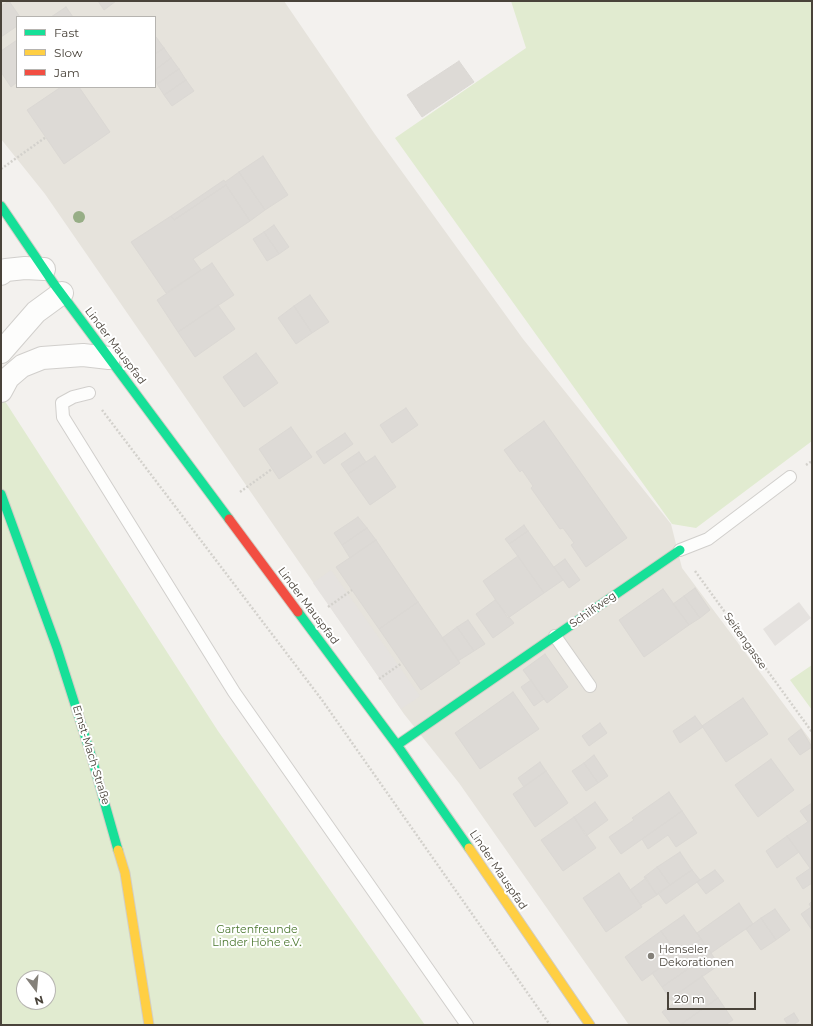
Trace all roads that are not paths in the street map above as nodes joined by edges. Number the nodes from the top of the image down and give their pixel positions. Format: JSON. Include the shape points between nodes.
{"nodes":[{"id":1,"x":1,"y":206,"type":"edge"},
{"id":2,"x":44,"y":269,"type":"junction"},
{"id":3,"x":1,"y":274,"type":"edge"},
{"id":4,"x":62,"y":294,"type":"junction"},
{"id":5,"x":1,"y":352,"type":"edge"},
{"id":6,"x":109,"y":358,"type":"junction"},
{"id":7,"x":1,"y":391,"type":"edge"},
{"id":8,"x":89,"y":393,"type":"road end"},
{"id":9,"x":790,"y":477,"type":"dead end"},
{"id":10,"x":1,"y":494,"type":"edge"},
{"id":11,"x":680,"y":550,"type":"joint"},
{"id":12,"x":555,"y":636,"type":"junction"},
{"id":13,"x":590,"y":686,"type":"dead end"},
{"id":14,"x":397,"y":746,"type":"junction"},
{"id":15,"x":149,"y":1025,"type":"edge"},
{"id":16,"x":467,"y":1025,"type":"edge"},
{"id":17,"x":590,"y":1025,"type":"edge"}],
"edges":[{"from":1,"to":2,"type":"street","name":"Linder Mauspfad"},
{"from":2,"to":3,"type":"street","via":[[6,270]]},
{"from":2,"to":4,"type":"street","name":"Linder Mauspfad"},
{"from":4,"to":5,"type":"street","via":[[36,312]]},
{"from":4,"to":6,"type":"street","name":"Linder Mauspfad"},
{"from":6,"to":7,"type":"street","via":[[83,355],[42,358],[22,366],[8,378]]},
{"from":6,"to":14,"type":"street","name":"Linder Mauspfad"},
{"from":8,"to":16,"type":"lane","via":[[62,403],[63,417],[234,692]]},
{"from":9,"to":11,"type":"lane","name":"Schilfweg","via":[[708,539]]},
{"from":10,"to":15,"type":"street","name":"Ernst-Mach-Straße","via":[[57,648],[92,755],[121,858]]},
{"from":11,"to":12,"type":"street","name":"Schilfweg"},
{"from":12,"to":13,"type":"lane"},
{"from":12,"to":14,"type":"street","name":"Schilfweg"},
{"from":14,"to":17,"type":"street","name":"Linder Mauspfad","via":[[451,820]]}]}
